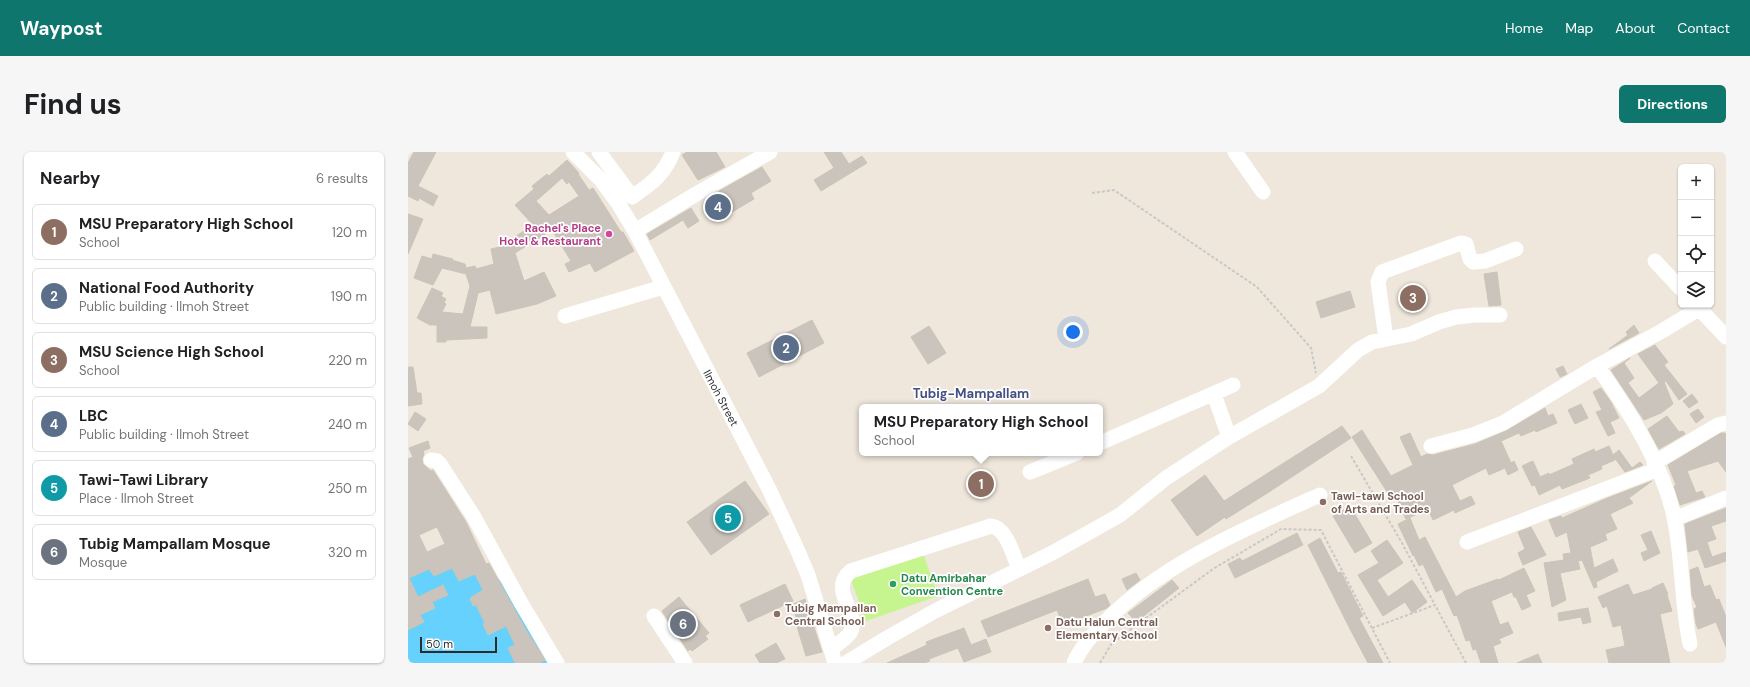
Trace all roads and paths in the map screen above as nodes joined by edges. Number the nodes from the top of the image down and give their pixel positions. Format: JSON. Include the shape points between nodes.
{"nodes":[{"id":1,"x":573,"y":152,"type":"edge"},
{"id":2,"x":600,"y":152,"type":"edge"},
{"id":3,"x":673,"y":152,"type":"edge"},
{"id":4,"x":770,"y":152,"type":"edge"},
{"id":5,"x":1235,"y":152,"type":"edge"},
{"id":6,"x":1263,"y":192,"type":"dead end"},
{"id":7,"x":1092,"y":193,"type":"dead end"},
{"id":8,"x":625,"y":200,"type":"junction"},
{"id":9,"x":634,"y":231,"type":"junction"},
{"id":10,"x":1516,"y":249,"type":"dead end"},
{"id":11,"x":1655,"y":262,"type":"dead end"},
{"id":12,"x":1678,"y":286,"type":"edge"},
{"id":13,"x":663,"y":287,"type":"junction"},
{"id":14,"x":1696,"y":308,"type":"edge"},
{"id":15,"x":1699,"y":308,"type":"edge"},
{"id":16,"x":1500,"y":315,"type":"dead end"},
{"id":17,"x":565,"y":316,"type":"dead end"},
{"id":18,"x":1726,"y":337,"type":"edge"},
{"id":19,"x":1386,"y":339,"type":"junction"},
{"id":20,"x":1597,"y":366,"type":"junction"},
{"id":21,"x":1233,"y":385,"type":"dead end"},
{"id":22,"x":1319,"y":386,"type":"junction"},
{"id":23,"x":1214,"y":394,"type":"junction"},
{"id":24,"x":1726,"y":423,"type":"edge"},
{"id":25,"x":1229,"y":437,"type":"junction"},
{"id":26,"x":1103,"y":442,"type":"edge"},
{"id":27,"x":1431,"y":446,"type":"dead end"},
{"id":28,"x":1070,"y":456,"type":"edge"},
{"id":29,"x":1351,"y":456,"type":"dead end"},
{"id":30,"x":431,"y":460,"type":"dead end"},
{"id":31,"x":1656,"y":466,"type":"junction"},
{"id":32,"x":1030,"y":472,"type":"dead end"},
{"id":33,"x":1320,"y":495,"type":"dead end"},
{"id":34,"x":1726,"y":498,"type":"edge"},
{"id":35,"x":1674,"y":519,"type":"junction"},
{"id":36,"x":1467,"y":542,"type":"dead end"},
{"id":37,"x":1019,"y":569,"type":"junction"},
{"id":38,"x":1434,"y":605,"type":"junction"},
{"id":39,"x":654,"y":616,"type":"dead end"},
{"id":40,"x":1372,"y":628,"type":"junction"},
{"id":41,"x":1690,"y":644,"type":"dead end"},
{"id":42,"x":833,"y":656,"type":"edge"},
{"id":43,"x":557,"y":663,"type":"edge"},
{"id":44,"x":685,"y":663,"type":"edge"},
{"id":45,"x":846,"y":663,"type":"edge"},
{"id":46,"x":1074,"y":663,"type":"edge"},
{"id":47,"x":1100,"y":663,"type":"edge"},
{"id":48,"x":1390,"y":663,"type":"edge"},
{"id":49,"x":1466,"y":663,"type":"edge"}],
"edges":[{"from":1,"to":8,"type":"street","name":"Ilmoh Street"},
{"from":2,"to":8,"type":"street"},
{"from":3,"to":8,"type":"street","via":[[668,165],[659,176]]},
{"from":4,"to":9,"type":"street"},
{"from":5,"to":6,"type":"street"},
{"from":7,"to":22,"type":"path","via":[[1114,190],[1258,287],[1311,348]]},
{"from":8,"to":9,"type":"street","name":"Ilmoh Street"},
{"from":9,"to":13,"type":"street","name":"Ilmoh Street"},
{"from":10,"to":19,"type":"street","via":[[1485,261],[1473,262],[1467,245],[1463,242],[1382,272],[1378,282]]},
{"from":11,"to":12,"type":"street"},
{"from":13,"to":17,"type":"street"},
{"from":13,"to":42,"type":"street","name":"Ilmoh Street","via":[[769,489],[797,549],[808,575]]},
{"from":14,"to":20,"type":"street","via":[[1662,331]]},
{"from":15,"to":18,"type":"street"},
{"from":16,"to":19,"type":"street","via":[[1456,317],[1411,334]]},
{"from":19,"to":22,"type":"street","via":[[1372,342],[1358,350]]},
{"from":20,"to":27,"type":"street","via":[[1504,423],[1473,435]]},
{"from":20,"to":31,"type":"street","via":[[1636,425]]},
{"from":21,"to":23,"type":"street"},
{"from":22,"to":25,"type":"street"},
{"from":23,"to":25,"type":"street"},
{"from":23,"to":26,"type":"street"},
{"from":24,"to":31,"type":"street","via":[[1718,425]]},
{"from":25,"to":37,"type":"street","via":[[1166,478],[1120,515]]},
{"from":28,"to":32,"type":"street"},
{"from":29,"to":38,"type":"path","via":[[1402,543]]},
{"from":30,"to":43,"type":"street","via":[[440,464],[474,518]]},
{"from":31,"to":35,"type":"street","via":[[1666,487]]},
{"from":31,"to":36,"type":"street"},
{"from":33,"to":46,"type":"street","via":[[1193,556],[1149,585],[1119,607],[1091,637]]},
{"from":34,"to":35,"type":"street"},
{"from":35,"to":41,"type":"street","via":[[1684,615]]},
{"from":37,"to":42,"type":"street","via":[[1005,536],[1000,529],[991,526],[852,571],[847,574],[842,587],[853,625]]},
{"from":37,"to":45,"type":"street","via":[[908,626]]},
{"from":38,"to":40,"type":"path"},
{"from":38,"to":49,"type":"path"},
{"from":39,"to":44,"type":"street"},
{"from":40,"to":47,"type":"path","via":[[1321,530],[1282,529],[1213,569],[1112,643]]},
{"from":40,"to":48,"type":"path"}]}
